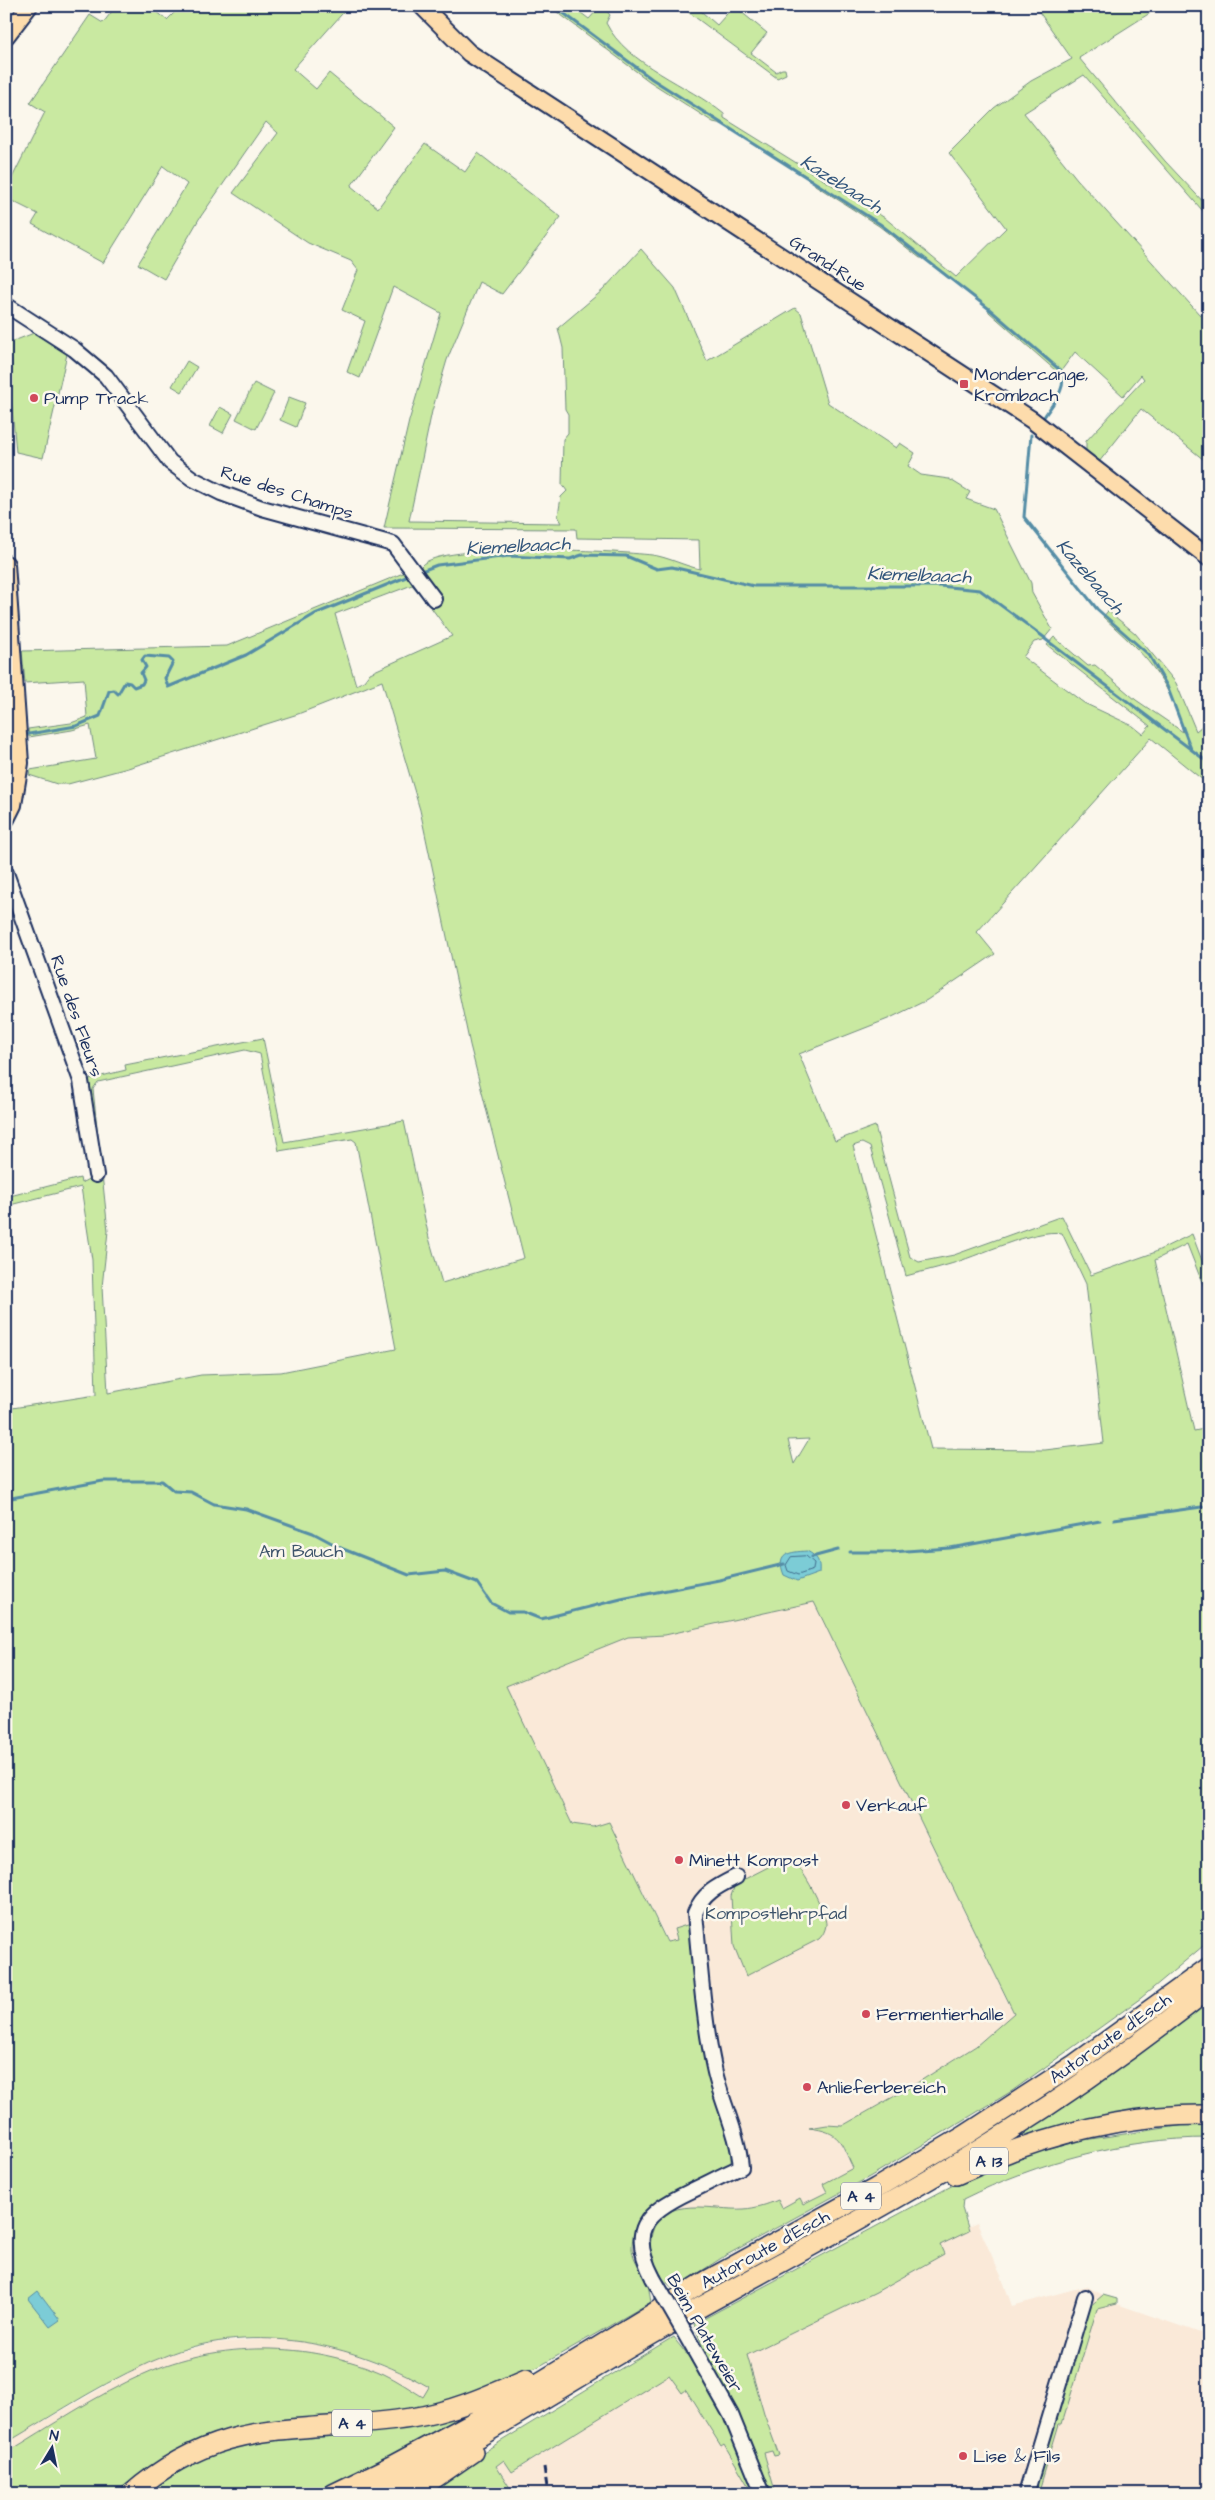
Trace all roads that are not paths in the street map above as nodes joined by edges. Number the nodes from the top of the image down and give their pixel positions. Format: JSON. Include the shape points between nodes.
{"nodes":[{"id":1,"x":29,"y":6,"type":"edge"},
{"id":2,"x":422,"y":6,"type":"edge"},
{"id":3,"x":6,"y":36,"type":"edge"},
{"id":4,"x":6,"y":305,"type":"edge"},
{"id":5,"x":6,"y":314,"type":"edge"},
{"id":6,"x":21,"y":314,"type":"junction"},
{"id":7,"x":1209,"y":558,"type":"edge"},
{"id":8,"x":6,"y":564,"type":"edge"},
{"id":9,"x":434,"y":598,"type":"dead end"},
{"id":10,"x":6,"y":819,"type":"edge"},
{"id":11,"x":6,"y":873,"type":"edge"},
{"id":12,"x":96,"y":1175,"type":"dead end"},
{"id":13,"x":736,"y":1877,"type":"dead end"},
{"id":14,"x":1209,"y":1955,"type":"edge"},
{"id":15,"x":1209,"y":1967,"type":"edge"},
{"id":16,"x":1209,"y":1989,"type":"edge"},
{"id":17,"x":1136,"y":2020,"type":"junction"},
{"id":18,"x":1209,"y":2115,"type":"edge"},
{"id":19,"x":786,"y":2261,"type":"junction"},
{"id":20,"x":1085,"y":2297,"type":"dead end"},
{"id":21,"x":585,"y":2364,"type":"junction"},
{"id":22,"x":131,"y":2494,"type":"edge"},
{"id":23,"x":333,"y":2494,"type":"edge"},
{"id":24,"x":372,"y":2494,"type":"edge"},
{"id":25,"x":412,"y":2494,"type":"edge"},
{"id":26,"x":763,"y":2494,"type":"edge"},
{"id":27,"x":1026,"y":2494,"type":"edge"}],
"edges":[{"from":1,"to":3,"type":"main road"},
{"from":2,"to":7,"type":"main road","name":"Grand-Rue","via":[[469,52],[1032,420]]},
{"from":4,"to":6,"type":"street","name":"Rue des Champs"},
{"from":5,"to":6,"type":"street"},
{"from":6,"to":9,"type":"street","name":"Rue des Champs","via":[[74,349],[106,376],[170,462],[193,479],[262,508],[394,544]]},
{"from":8,"to":10,"type":"main road","via":[[20,763],[13,805]]},
{"from":11,"to":12,"type":"street","name":"Rue des Fleurs","via":[[82,1082]]},
{"from":13,"to":26,"type":"street","name":"Beim Plateweier","bridge":true,"via":[[708,1892],[695,1913],[714,2069],[739,2147],[741,2167],[655,2210],[644,2227],[641,2247],[653,2278],[731,2416]]},
{"from":14,"to":17,"type":"highway","number":"A 4"},
{"from":15,"to":17,"type":"highway","name":"Autoroute d'Esch","number":"A 4"},
{"from":16,"to":19,"type":"highway","name":"Autoroute d'Esch","number":"A 4","via":[[1028,2119]]},
{"from":17,"to":21,"type":"highway","name":"Autoroute d'Esch","number":"A 4","via":[[964,2136],[706,2281]]},
{"from":18,"to":19,"type":"highway","number":"A 13","via":[[1140,2120],[1089,2129],[1018,2148],[954,2176],[837,2239]]},
{"from":19,"to":21,"type":"highway","name":"Autoroute d'Esch","number":"A 4"},
{"from":20,"to":27,"type":"street"},
{"from":21,"to":22,"type":"highway","number":"A 4","via":[[448,2410],[412,2418],[271,2430],[228,2438],[170,2463]]},
{"from":21,"to":23,"type":"highway","name":"Autoroute d'Esch","number":"A 4"},
{"from":21,"to":24,"type":"highway","name":"Autoroute d'Esch","number":"A 4","via":[[497,2428]]},
{"from":21,"to":25,"type":"highway","number":"A 4","via":[[536,2414]]}]}
